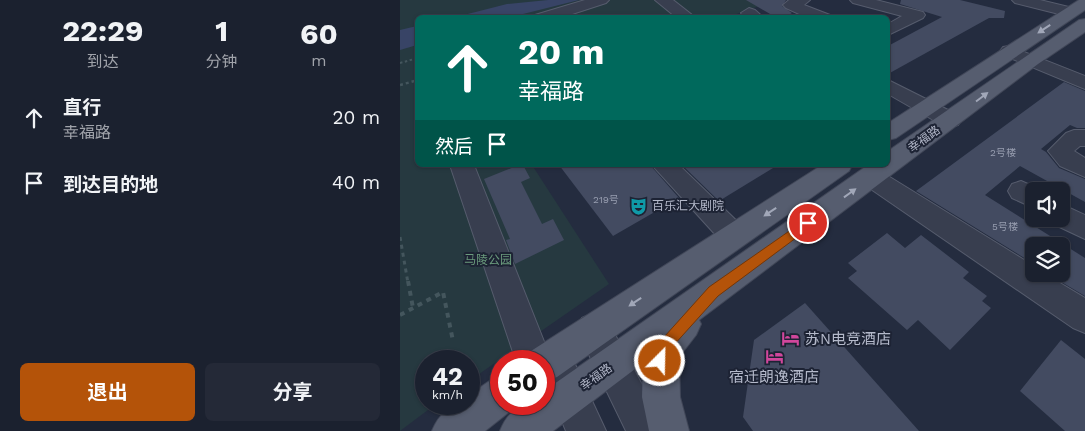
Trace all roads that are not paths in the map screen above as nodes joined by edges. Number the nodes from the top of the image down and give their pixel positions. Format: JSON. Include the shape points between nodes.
{"nodes":[{"id":1,"x":601,"y":0,"type":"edge"},
{"id":2,"x":663,"y":0,"type":"edge"},
{"id":3,"x":802,"y":0,"type":"edge"},
{"id":4,"x":858,"y":0,"type":"edge"},
{"id":5,"x":1020,"y":0,"type":"edge"},
{"id":6,"x":1080,"y":13,"type":"edge"},
{"id":7,"x":551,"y":15,"type":"edge"},
{"id":8,"x":684,"y":15,"type":"edge"},
{"id":9,"x":816,"y":15,"type":"edge"},
{"id":10,"x":890,"y":29,"type":"edge"},
{"id":11,"x":1020,"y":56,"type":"junction"},
{"id":12,"x":1085,"y":83,"type":"edge"},
{"id":13,"x":890,"y":88,"type":"edge"},
{"id":14,"x":926,"y":107,"type":"junction"},
{"id":15,"x":950,"y":120,"type":"junction"},
{"id":16,"x":890,"y":132,"type":"edge"},
{"id":17,"x":1085,"y":138,"type":"edge"},
{"id":18,"x":890,"y":163,"type":"edge"},
{"id":19,"x":463,"y":167,"type":"edge"},
{"id":20,"x":666,"y":167,"type":"edge"},
{"id":21,"x":837,"y":167,"type":"edge"},
{"id":22,"x":885,"y":167,"type":"edge"},
{"id":23,"x":1085,"y":168,"type":"edge"},
{"id":24,"x":871,"y":177,"type":"junction"},
{"id":25,"x":1070,"y":219,"type":"edge"},
{"id":26,"x":1085,"y":228,"type":"edge"},
{"id":27,"x":734,"y":236,"type":"junction"},
{"id":28,"x":713,"y":291,"type":"junction"},
{"id":29,"x":1085,"y":317,"type":"edge"},
{"id":30,"x":594,"y":330,"type":"junction"},
{"id":31,"x":539,"y":350,"type":"edge"},
{"id":32,"x":555,"y":354,"type":"edge"},
{"id":33,"x":612,"y":365,"type":"junction"},
{"id":34,"x":555,"y":374,"type":"edge"},
{"id":35,"x":571,"y":394,"type":"junction"},
{"id":36,"x":490,"y":403,"type":"edge"},
{"id":37,"x":452,"y":431,"type":"edge"},
{"id":38,"x":520,"y":431,"type":"edge"},
{"id":39,"x":586,"y":431,"type":"edge"},
{"id":40,"x":647,"y":431,"type":"edge"},
{"id":41,"x":669,"y":431,"type":"edge"}],
"edges":[{"from":1,"to":7,"type":"street"},
{"from":2,"to":8,"type":"street"},
{"from":3,"to":9,"type":"street","via":[[791,5]]},
{"from":4,"to":10,"type":"street","via":[[917,15]]},
{"from":5,"to":6,"type":"street"},
{"from":6,"to":11,"type":"main road","name":"幸福路"},
{"from":11,"to":12,"type":"street"},
{"from":11,"to":14,"type":"main road","name":"幸福路"},
{"from":15,"to":11,"type":"main road","name":"幸福路","one_way":true},
{"from":13,"to":14,"type":"street"},
{"from":14,"to":15,"type":"street"},
{"from":14,"to":16,"type":"main road","name":"幸福路"},
{"from":15,"to":18,"type":"main road","name":"幸福路"},
{"from":17,"to":23,"type":"street","via":[[1074,138],[1060,151]]},
{"from":19,"to":31,"type":"street"},
{"from":20,"to":27,"type":"street"},
{"from":21,"to":27,"type":"main road","one_way":true},
{"from":22,"to":24,"type":"main road","name":"幸福路"},
{"from":28,"to":24,"type":"main road","name":"幸福路","one_way":true},
{"from":24,"to":29,"type":"street"},
{"from":25,"to":26,"type":"street"},
{"from":27,"to":30,"type":"main road","one_way":true},
{"from":28,"to":33,"type":"main road","name":"幸福路"},
{"from":28,"to":41,"type":"main road","via":[[661,351],[661,397]]},
{"from":30,"to":32,"type":"main road"},
{"from":30,"to":33,"type":"street"},
{"from":33,"to":35,"type":"main road","name":"幸福路"},
{"from":33,"to":40,"type":"street"},
{"from":34,"to":35,"type":"street"},
{"from":35,"to":38,"type":"main road","name":"幸福路"},
{"from":35,"to":39,"type":"street"},
{"from":36,"to":37,"type":"main road"}]}
